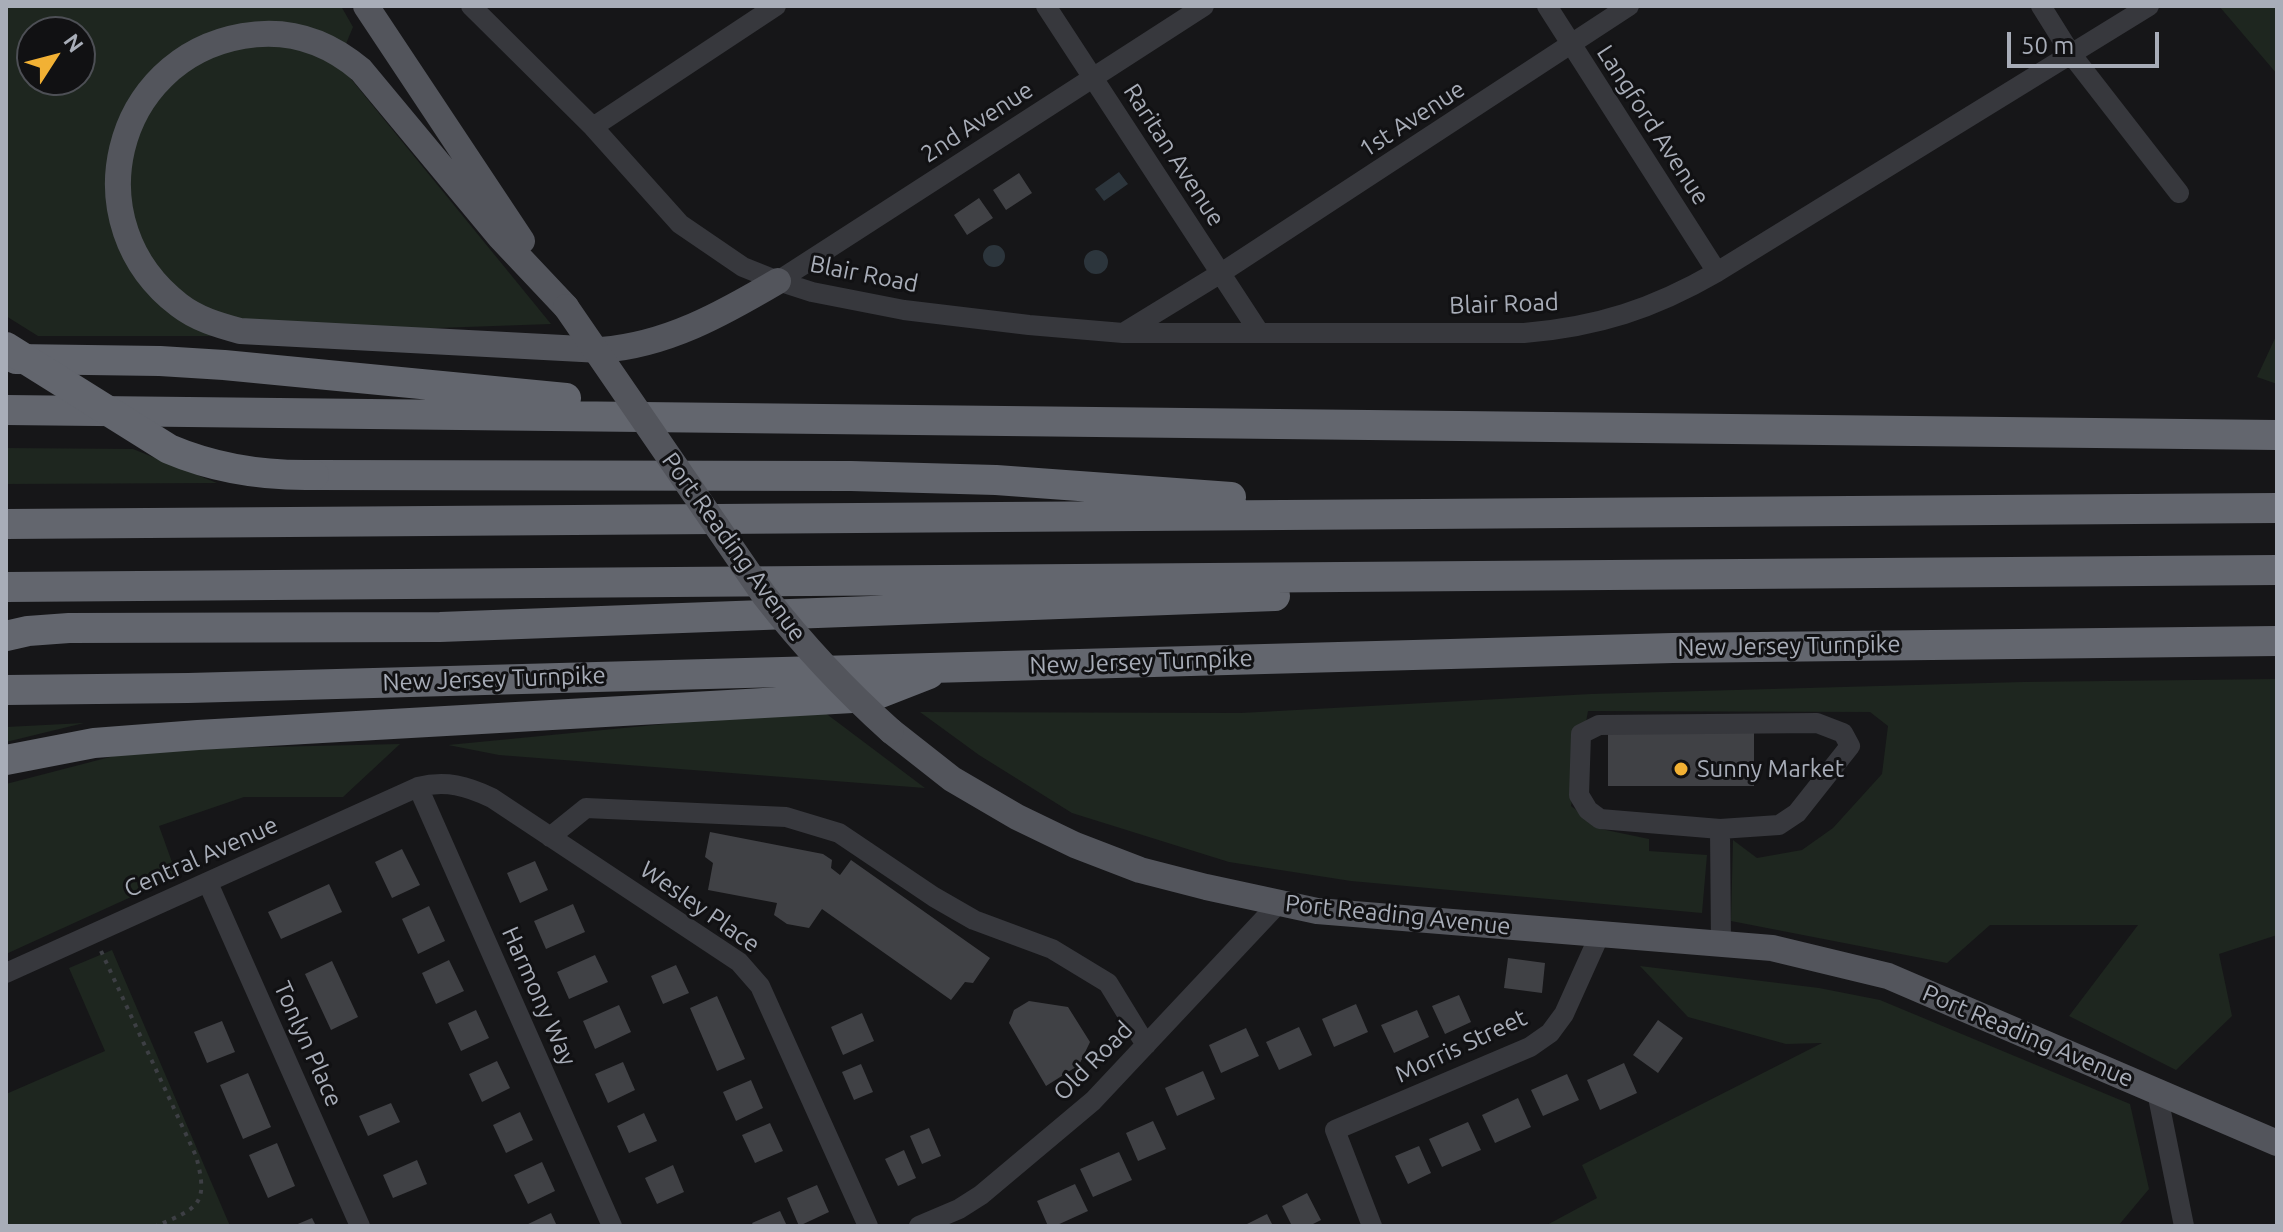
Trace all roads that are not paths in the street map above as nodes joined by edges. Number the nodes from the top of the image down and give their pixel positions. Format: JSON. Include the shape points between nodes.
{"nodes":[{"id":1,"x":366,"y":6,"type":"edge"},
{"id":2,"x":471,"y":6,"type":"edge"},
{"id":3,"x":776,"y":6,"type":"edge"},
{"id":4,"x":1046,"y":6,"type":"edge"},
{"id":5,"x":1204,"y":6,"type":"edge"},
{"id":6,"x":1547,"y":6,"type":"edge"},
{"id":7,"x":1629,"y":6,"type":"edge"},
{"id":8,"x":2041,"y":6,"type":"edge"},
{"id":9,"x":2149,"y":6,"type":"edge"},
{"id":10,"x":1570,"y":44,"type":"junction"},
{"id":11,"x":2071,"y":54,"type":"junction"},
{"id":12,"x":1093,"y":78,"type":"junction"},
{"id":13,"x":593,"y":127,"type":"junction"},
{"id":14,"x":2179,"y":193,"type":"dead end"},
{"id":15,"x":1717,"y":272,"type":"junction"},
{"id":16,"x":1221,"y":273,"type":"junction"},
{"id":17,"x":778,"y":281,"type":"junction"},
{"id":18,"x":566,"y":307,"type":"junction"},
{"id":19,"x":1259,"y":332,"type":"junction"},
{"id":20,"x":1123,"y":333,"type":"junction"},
{"id":21,"x":6,"y":347,"type":"edge"},
{"id":22,"x":6,"y":359,"type":"edge"},
{"id":23,"x":6,"y":410,"type":"edge"},
{"id":24,"x":807,"y":418,"type":"junction"},
{"id":25,"x":2277,"y":435,"type":"edge"},
{"id":26,"x":2277,"y":508,"type":"edge"},
{"id":27,"x":1404,"y":513,"type":"junction"},
{"id":28,"x":6,"y":524,"type":"edge"},
{"id":29,"x":2277,"y":570,"type":"edge"},
{"id":30,"x":1697,"y":574,"type":"junction"},
{"id":31,"x":6,"y":587,"type":"edge"},
{"id":32,"x":6,"y":636,"type":"edge"},
{"id":33,"x":2277,"y":641,"type":"edge"},
{"id":34,"x":946,"y":667,"type":"junction"},
{"id":35,"x":6,"y":690,"type":"edge"},
{"id":36,"x":6,"y":760,"type":"edge"},
{"id":37,"x":418,"y":787,"type":"junction"},
{"id":38,"x":1720,"y":829,"type":"junction"},
{"id":39,"x":550,"y":837,"type":"junction"},
{"id":40,"x":208,"y":883,"type":"junction"},
{"id":41,"x":1279,"y":903,"type":"junction"},
{"id":42,"x":1600,"y":934,"type":"junction"},
{"id":43,"x":1721,"y":944,"type":"junction"},
{"id":44,"x":6,"y":973,"type":"edge"},
{"id":45,"x":1146,"y":1045,"type":"junction"},
{"id":46,"x":2157,"y":1092,"type":"junction"},
{"id":47,"x":2277,"y":1143,"type":"edge"},
{"id":48,"x":360,"y":1226,"type":"edge"},
{"id":49,"x":612,"y":1226,"type":"edge"},
{"id":50,"x":868,"y":1226,"type":"edge"},
{"id":51,"x":919,"y":1226,"type":"edge"},
{"id":52,"x":1372,"y":1226,"type":"edge"},
{"id":53,"x":2184,"y":1226,"type":"edge"}],
"edges":[{"from":1,"to":18,"type":"main road","name":"Port Reading Avenue"},
{"from":2,"to":13,"type":"street"},
{"from":3,"to":13,"type":"street"},
{"from":4,"to":12,"type":"street","name":"Raritan Avenue"},
{"from":5,"to":12,"type":"street","name":"2nd Avenue"},
{"from":6,"to":10,"type":"street","name":"Langford Avenue"},
{"from":7,"to":10,"type":"street","name":"1st Avenue"},
{"from":8,"to":11,"type":"street"},
{"from":9,"to":11,"type":"street","name":"Blair Road"},
{"from":10,"to":15,"type":"street","name":"Langford Avenue"},
{"from":10,"to":16,"type":"street","name":"1st Avenue"},
{"from":11,"to":14,"type":"street"},
{"from":11,"to":15,"type":"street","name":"Blair Road"},
{"from":12,"to":16,"type":"street","name":"Raritan Avenue"},
{"from":12,"to":17,"type":"street","name":"2nd Avenue"},
{"from":13,"to":17,"type":"street","via":[[680,224],[743,267]]},
{"from":15,"to":19,"type":"street","name":"Blair Road","via":[[1627,315],[1561,330]]},
{"from":16,"to":19,"type":"street","name":"Raritan Avenue"},
{"from":16,"to":20,"type":"street","name":"1st Avenue"},
{"from":17,"to":18,"type":"main road","via":[[707,321],[626,348],[240,331],[180,306],[135,256],[122,225],[117,189],[127,130],[157,81],[201,48],[257,34],[315,41],[361,70],[499,236]]},
{"from":17,"to":20,"type":"street","name":"Blair Road","via":[[904,310]]},
{"from":18,"to":41,"type":"main road","name":"Port Reading Avenue","bridge":true,"via":[[764,595],[840,686],[891,731],[952,779],[1075,845],[1140,870]]},
{"from":19,"to":20,"type":"street","name":"Blair Road"},
{"from":21,"to":27,"type":"highway","bridge":true,"via":[[169,449],[236,471],[996,480]]},
{"from":22,"to":24,"type":"highway","via":[[224,365]]},
{"from":23,"to":24,"type":"highway"},
{"from":24,"to":25,"type":"highway"},
{"from":26,"to":27,"type":"highway"},
{"from":27,"to":28,"type":"highway"},
{"from":29,"to":30,"type":"highway"},
{"from":30,"to":31,"type":"highway"},
{"from":30,"to":32,"type":"highway","via":[[1238,598],[471,626],[69,628]]},
{"from":33,"to":34,"type":"highway","name":"New Jersey Turnpike","via":[[1673,648]]},
{"from":34,"to":35,"type":"highway","name":"New Jersey Turnpike"},
{"from":34,"to":36,"type":"highway","via":[[870,697],[198,735],[94,743]]},
{"from":37,"to":39,"type":"street","name":"Wesley Place","via":[[436,782],[473,789]]},
{"from":37,"to":40,"type":"street","name":"Central Avenue"},
{"from":37,"to":49,"type":"street","name":"Harmony Way"},
{"from":38,"to":38,"type":"street","via":[[1779,825],[1797,813],[1850,746],[1843,733],[1801,723],[1599,725],[1581,734],[1579,795],[1600,819]]},
{"from":38,"to":43,"type":"street"},
{"from":39,"to":45,"type":"street","via":[[586,808],[786,817],[839,833],[974,920],[1052,949],[1108,983]]},
{"from":39,"to":50,"type":"street","name":"Wesley Place","via":[[751,973]]},
{"from":40,"to":44,"type":"street","name":"Central Avenue"},
{"from":40,"to":48,"type":"street","name":"Tonlyn Place"},
{"from":41,"to":42,"type":"main road","name":"Port Reading Avenue","via":[[1317,911]]},
{"from":41,"to":45,"type":"street","name":"Old Road"},
{"from":42,"to":43,"type":"main road","name":"Port Reading Avenue"},
{"from":42,"to":52,"type":"street","name":"Morris Street","via":[[1550,1033],[1530,1047],[1335,1130]]},
{"from":43,"to":46,"type":"main road","name":"Port Reading Avenue","via":[[1772,948],[1888,976]]},
{"from":45,"to":51,"type":"street","name":"Old Road","via":[[1093,1101],[981,1195]]},
{"from":46,"to":47,"type":"main road","name":"Port Reading Avenue"},
{"from":46,"to":53,"type":"street"}]}
